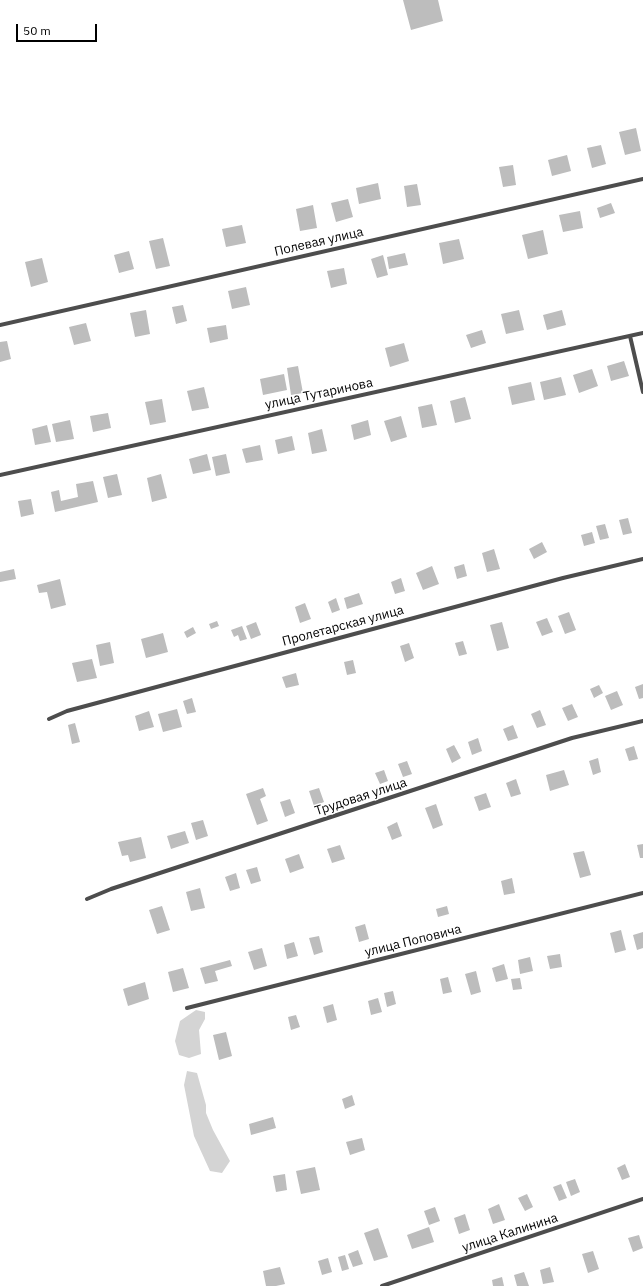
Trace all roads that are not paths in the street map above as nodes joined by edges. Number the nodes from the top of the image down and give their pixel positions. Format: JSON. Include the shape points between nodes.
{"nodes":[{"id":1,"x":643,"y":179,"type":"edge"},
{"id":2,"x":0,"y":325,"type":"edge"},
{"id":3,"x":643,"y":333,"type":"edge"},
{"id":4,"x":630,"y":336,"type":"junction"},
{"id":5,"x":643,"y":392,"type":"edge"},
{"id":6,"x":0,"y":475,"type":"edge"},
{"id":7,"x":643,"y":559,"type":"edge"},
{"id":8,"x":49,"y":719,"type":"dead end"},
{"id":9,"x":643,"y":721,"type":"edge"},
{"id":10,"x":643,"y":893,"type":"edge"},
{"id":11,"x":87,"y":899,"type":"dead end"},
{"id":12,"x":187,"y":1008,"type":"dead end"},
{"id":13,"x":643,"y":1199,"type":"edge"},
{"id":14,"x":382,"y":1286,"type":"edge"}],
"edges":[{"from":1,"to":2,"type":"street","name":"Полевая улица"},
{"from":3,"to":4,"type":"street","name":"улица Тутаринова"},
{"from":4,"to":5,"type":"street"},
{"from":4,"to":6,"type":"street","name":"улица Тутаринова"},
{"from":7,"to":8,"type":"street","name":"Пролетарская улица","via":[[555,580],[67,710]]},
{"from":9,"to":11,"type":"street","name":"Трудовая улица","via":[[572,738]]},
{"from":10,"to":12,"type":"street","name":"улица Поповича"},
{"from":13,"to":14,"type":"street","name":"улица Калинина"}]}
